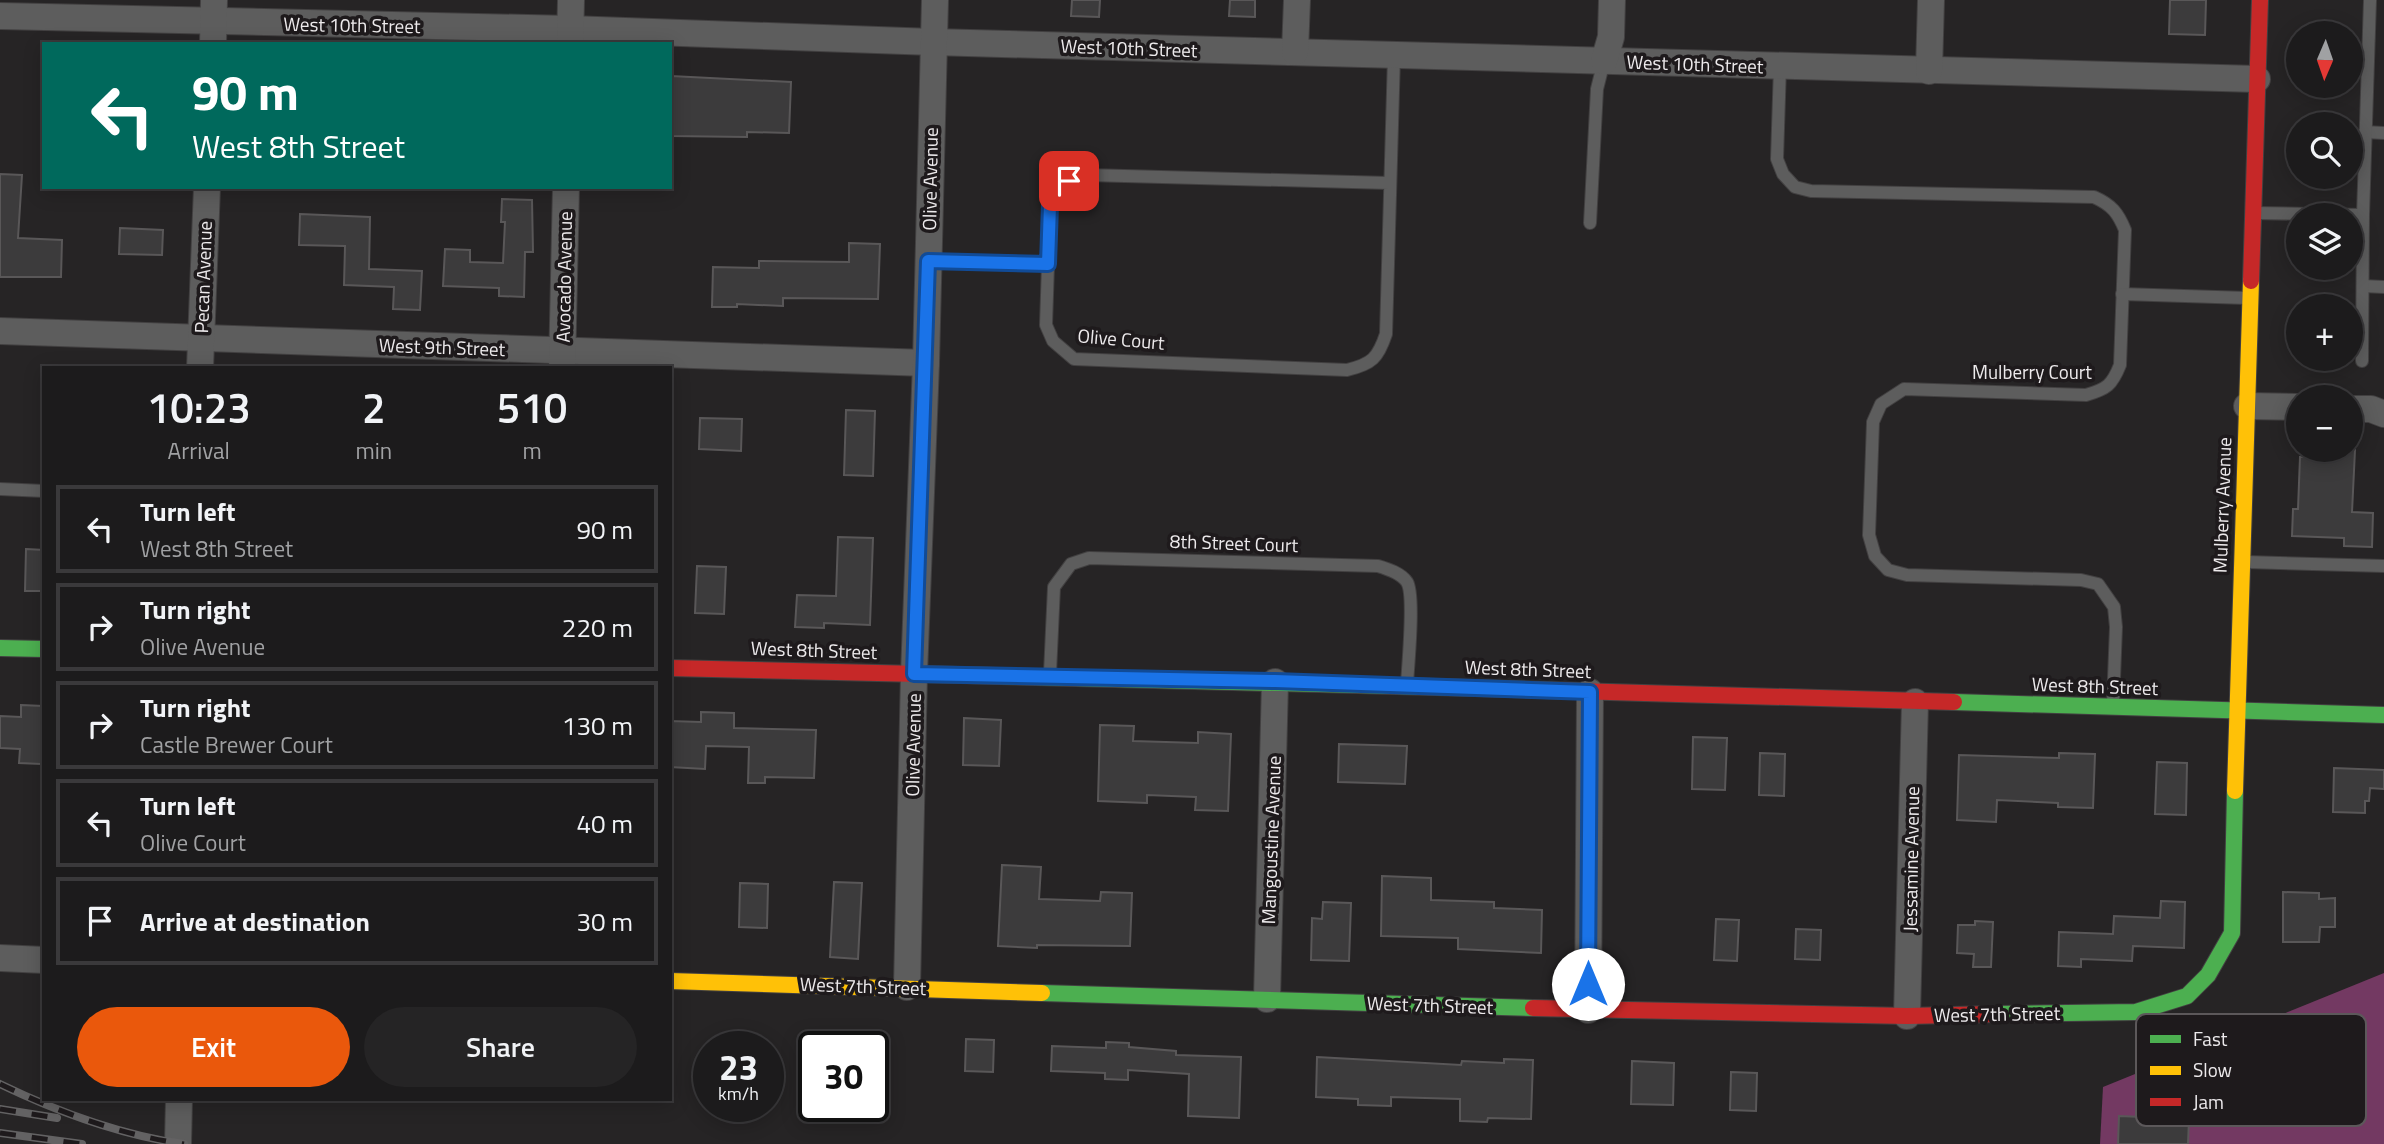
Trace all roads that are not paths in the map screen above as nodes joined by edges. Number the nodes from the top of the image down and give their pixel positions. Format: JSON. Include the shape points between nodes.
{"nodes":[{"id":1,"x":571,"y":0,"type":"edge"},
{"id":2,"x":935,"y":0,"type":"edge"},
{"id":3,"x":1297,"y":0,"type":"edge"},
{"id":4,"x":1612,"y":0,"type":"edge"},
{"id":5,"x":1931,"y":0,"type":"edge"},
{"id":6,"x":2260,"y":0,"type":"edge"},
{"id":7,"x":2370,"y":0,"type":"edge"},
{"id":8,"x":0,"y":16,"type":"edge"},
{"id":9,"x":213,"y":22,"type":"edge"},
{"id":10,"x":570,"y":37,"type":"edge"},
{"id":11,"x":933,"y":42,"type":"junction"},
{"id":12,"x":1295,"y":52,"type":"junction"},
{"id":13,"x":1394,"y":56,"type":"junction"},
{"id":14,"x":1604,"y":61,"type":"junction"},
{"id":15,"x":1780,"y":66,"type":"junction"},
{"id":16,"x":1928,"y":71,"type":"junction"},
{"id":17,"x":2257,"y":79,"type":"junction"},
{"id":18,"x":2365,"y":132,"type":"junction"},
{"id":19,"x":2384,"y":133,"type":"edge"},
{"id":20,"x":1389,"y":183,"type":"junction"},
{"id":21,"x":207,"y":189,"type":"edge"},
{"id":22,"x":566,"y":189,"type":"edge"},
{"id":23,"x":2362,"y":203,"type":"edge"},
{"id":24,"x":2252,"y":213,"type":"junction"},
{"id":25,"x":2286,"y":214,"type":"edge"},
{"id":26,"x":1590,"y":223,"type":"dead end"},
{"id":27,"x":928,"y":261,"type":"junction"},
{"id":28,"x":1048,"y":264,"type":"junction"},
{"id":29,"x":2362,"y":280,"type":"edge"},
{"id":30,"x":2362,"y":286,"type":"junction"},
{"id":31,"x":2384,"y":287,"type":"edge"},
{"id":32,"x":2362,"y":294,"type":"edge"},
{"id":33,"x":2122,"y":295,"type":"junction"},
{"id":34,"x":2250,"y":298,"type":"junction"},
{"id":35,"x":0,"y":331,"type":"edge"},
{"id":36,"x":201,"y":339,"type":"junction"},
{"id":37,"x":562,"y":360,"type":"edge"},
{"id":38,"x":926,"y":363,"type":"junction"},
{"id":39,"x":200,"y":366,"type":"edge"},
{"id":40,"x":2247,"y":406,"type":"junction"},
{"id":41,"x":2286,"y":407,"type":"edge"},
{"id":42,"x":2363,"y":409,"type":"edge"},
{"id":43,"x":2384,"y":414,"type":"edge"},
{"id":44,"x":0,"y":489,"type":"edge"},
{"id":45,"x":42,"y":491,"type":"edge"},
{"id":46,"x":2242,"y":562,"type":"junction"},
{"id":47,"x":2384,"y":566,"type":"edge"},
{"id":48,"x":0,"y":648,"type":"edge"},
{"id":49,"x":42,"y":649,"type":"edge"},
{"id":50,"x":672,"y":668,"type":"edge"},
{"id":51,"x":914,"y":674,"type":"junction"},
{"id":52,"x":1050,"y":677,"type":"junction"},
{"id":53,"x":1275,"y":681,"type":"junction"},
{"id":54,"x":1406,"y":686,"type":"junction"},
{"id":55,"x":1590,"y":692,"type":"junction"},
{"id":56,"x":1915,"y":702,"type":"junction"},
{"id":57,"x":2113,"y":708,"type":"junction"},
{"id":58,"x":2237,"y":712,"type":"junction"},
{"id":59,"x":2384,"y":715,"type":"edge"},
{"id":60,"x":0,"y":958,"type":"edge"},
{"id":61,"x":42,"y":960,"type":"edge"},
{"id":62,"x":672,"y":981,"type":"edge"},
{"id":63,"x":907,"y":987,"type":"junction"},
{"id":64,"x":2187,"y":996,"type":"joint"},
{"id":65,"x":1267,"y":999,"type":"junction"},
{"id":66,"x":1588,"y":1010,"type":"junction"},
{"id":67,"x":1908,"y":1016,"type":"junction"},
{"id":68,"x":179,"y":1101,"type":"edge"},
{"id":69,"x":178,"y":1144,"type":"edge"}],
"edges":[{"from":1,"to":10,"type":"street"},
{"from":2,"to":11,"type":"street","name":"Olive Avenue"},
{"from":3,"to":12,"type":"street"},
{"from":4,"to":14,"type":"street","via":[[1611,37]]},
{"from":5,"to":16,"type":"street"},
{"from":6,"to":17,"type":"street","name":"Mulberry Avenue"},
{"from":7,"to":18,"type":"lane"},
{"from":8,"to":9,"type":"street","name":"West 10th Street"},
{"from":9,"to":10,"type":"street","name":"West 10th Street"},
{"from":10,"to":11,"type":"street","name":"West 10th Street"},
{"from":11,"to":12,"type":"street","name":"West 10th Street"},
{"from":11,"to":27,"type":"street","name":"Olive Avenue"},
{"from":12,"to":13,"type":"street","name":"West 10th Street"},
{"from":13,"to":14,"type":"street","name":"West 10th Street"},
{"from":13,"to":20,"type":"lane","name":"Olive Court"},
{"from":14,"to":15,"type":"street","name":"West 10th Street"},
{"from":14,"to":26,"type":"lane","via":[[1597,89]]},
{"from":15,"to":16,"type":"street","name":"West 10th Street"},
{"from":15,"to":33,"type":"lane","name":"Mulberry Court","via":[[1777,159],[1795,187],[2094,197],[2119,214],[2125,230]]},
{"from":16,"to":17,"type":"street","name":"West 10th Street"},
{"from":17,"to":24,"type":"street","name":"Mulberry Avenue"},
{"from":18,"to":19,"type":"lane"},
{"from":18,"to":23,"type":"lane"},
{"from":20,"to":28,"type":"lane","name":"Olive Court","via":[[1088,175],[1069,181],[1050,205]]},
{"from":20,"to":28,"type":"lane","name":"Olive Court","via":[[1386,334],[1380,352],[1357,368],[1074,359],[1053,341],[1046,325]]},
{"from":21,"to":36,"type":"street","name":"Pecan Avenue"},
{"from":22,"to":37,"type":"street","name":"Avocado Avenue"},
{"from":24,"to":25,"type":"lane"},
{"from":24,"to":34,"type":"street","name":"Mulberry Avenue"},
{"from":27,"to":28,"type":"lane"},
{"from":27,"to":38,"type":"street","name":"Olive Avenue"},
{"from":29,"to":30,"type":"lane"},
{"from":30,"to":31,"type":"lane"},
{"from":30,"to":32,"type":"lane"},
{"from":33,"to":34,"type":"lane"},
{"from":33,"to":57,"type":"lane","name":"Mulberry Court","via":[[2120,365],[2114,381],[2101,391],[2086,395],[1904,389],[1881,404],[1873,422],[1869,535],[1875,556],[1888,570],[1907,575],[2098,584],[2114,607]]},
{"from":34,"to":40,"type":"street","name":"Mulberry Avenue"},
{"from":35,"to":36,"type":"street","name":"West 9th Street"},
{"from":36,"to":37,"type":"street","name":"West 9th Street"},
{"from":36,"to":39,"type":"street","name":"Pecan Avenue"},
{"from":37,"to":38,"type":"street","name":"West 9th Street"},
{"from":38,"to":51,"type":"street","name":"Olive Avenue"},
{"from":40,"to":41,"type":"street"},
{"from":40,"to":46,"type":"street","name":"Mulberry Avenue"},
{"from":42,"to":43,"type":"street"},
{"from":44,"to":45,"type":"lane"},
{"from":46,"to":47,"type":"lane"},
{"from":46,"to":58,"type":"street","name":"Mulberry Avenue"},
{"from":48,"to":49,"type":"street"},
{"from":50,"to":51,"type":"street","name":"West 8th Street"},
{"from":51,"to":52,"type":"street","name":"West 8th Street"},
{"from":51,"to":63,"type":"street","name":"Olive Avenue"},
{"from":52,"to":53,"type":"street","name":"West 8th Street"},
{"from":52,"to":54,"type":"lane","name":"8th Street Court","via":[[1054,587],[1072,564],[1089,558],[1378,566],[1394,571],[1408,583],[1411,598]]},
{"from":53,"to":54,"type":"street","name":"West 8th Street"},
{"from":53,"to":65,"type":"street","name":"Mangoustine Avenue"},
{"from":54,"to":55,"type":"street","name":"West 8th Street"},
{"from":55,"to":56,"type":"street","name":"West 8th Street"},
{"from":55,"to":66,"type":"street"},
{"from":56,"to":57,"type":"street","name":"West 8th Street"},
{"from":56,"to":67,"type":"street","name":"Jessamine Avenue"},
{"from":57,"to":58,"type":"street","name":"West 8th Street"},
{"from":58,"to":59,"type":"street","name":"West 8th Street"},
{"from":58,"to":64,"type":"street","name":"Mulberry Avenue","via":[[2232,933],[2208,975]]},
{"from":60,"to":61,"type":"street"},
{"from":62,"to":63,"type":"street","name":"West 7th Street"},
{"from":63,"to":65,"type":"street","name":"West 7th Street"},
{"from":64,"to":67,"type":"street","name":"West 7th Street","via":[[2136,1012]]},
{"from":65,"to":66,"type":"street","name":"West 7th Street"},
{"from":66,"to":67,"type":"street","name":"West 7th Street"},
{"from":68,"to":69,"type":"street"}]}
